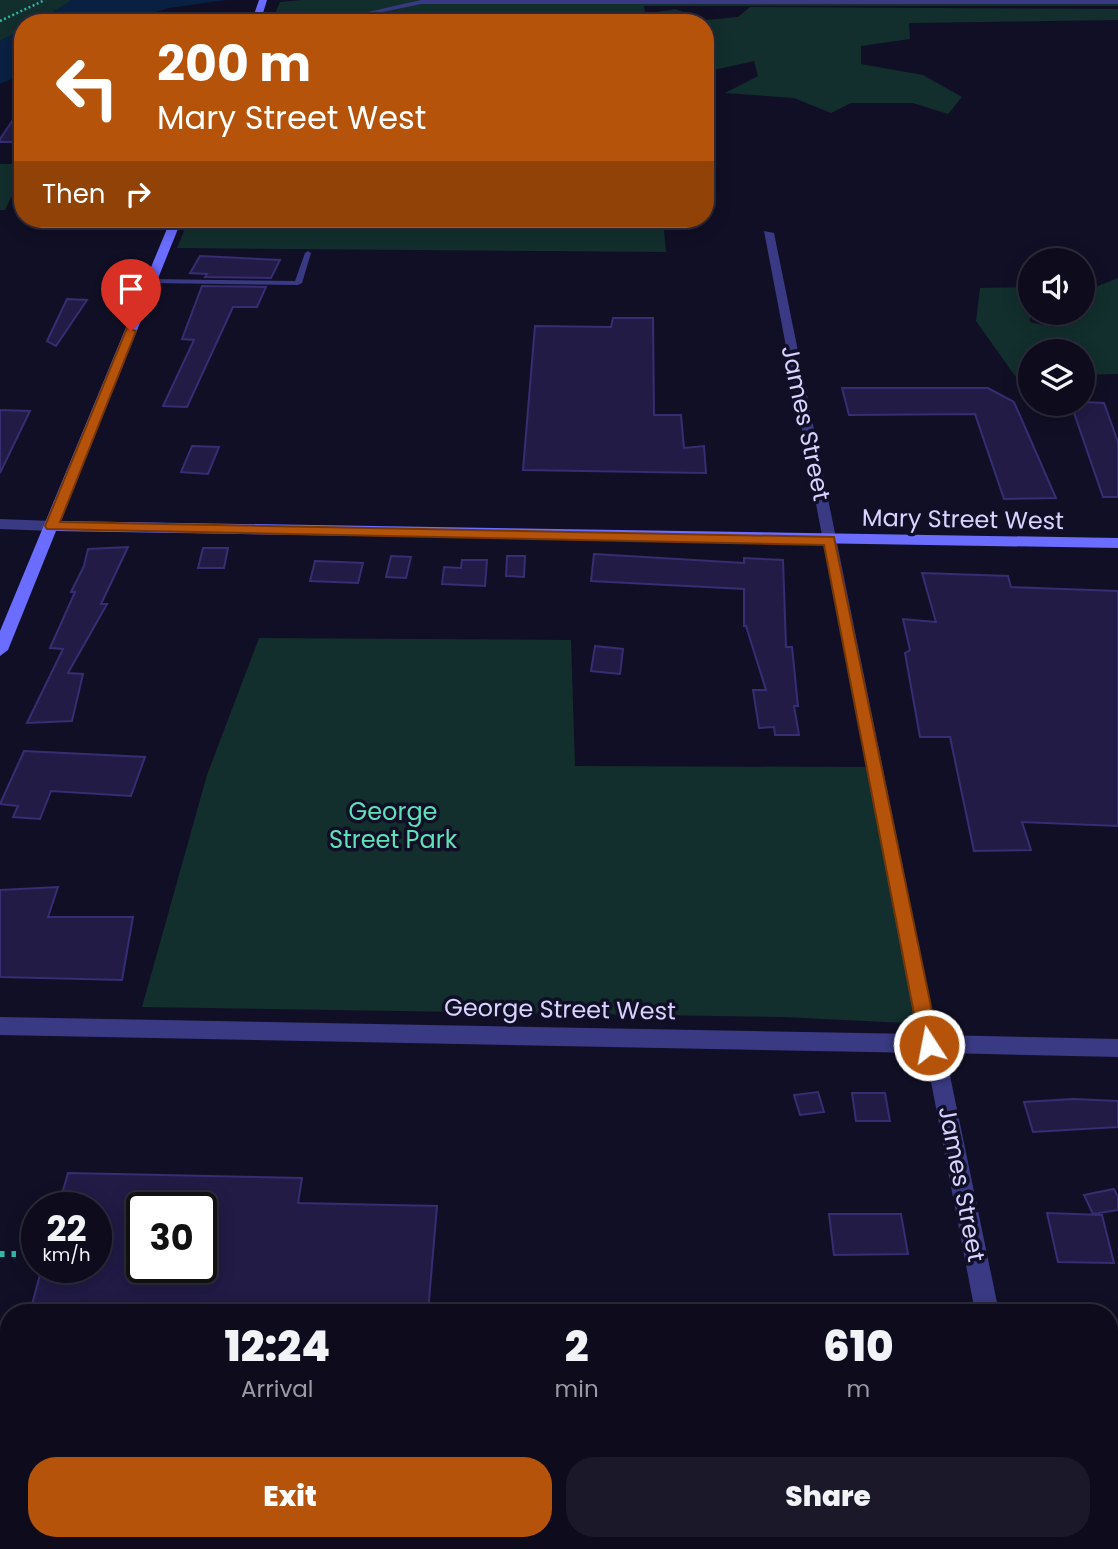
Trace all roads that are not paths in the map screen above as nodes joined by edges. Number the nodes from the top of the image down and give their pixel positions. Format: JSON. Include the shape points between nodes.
{"nodes":[{"id":1,"x":1118,"y":2,"type":"edge"},
{"id":2,"x":364,"y":14,"type":"edge"},
{"id":3,"x":172,"y":228,"type":"edge"},
{"id":4,"x":768,"y":233,"type":"dead end"},
{"id":5,"x":308,"y":253,"type":"dead end"},
{"id":6,"x":151,"y":281,"type":"junction"},
{"id":7,"x":0,"y":524,"type":"edge"},
{"id":8,"x":52,"y":526,"type":"junction"},
{"id":9,"x":830,"y":540,"type":"junction"},
{"id":10,"x":1118,"y":543,"type":"edge"},
{"id":11,"x":0,"y":650,"type":"edge"},
{"id":12,"x":0,"y":1026,"type":"edge"},
{"id":13,"x":929,"y":1045,"type":"junction"},
{"id":14,"x":1118,"y":1048,"type":"edge"},
{"id":15,"x":985,"y":1304,"type":"edge"}],
"edges":[{"from":1,"to":2,"type":"lane","via":[[421,2]]},
{"from":3,"to":6,"type":"street"},
{"from":4,"to":9,"type":"street","name":"James Street"},
{"from":5,"to":6,"type":"lane","via":[[298,283]]},
{"from":6,"to":8,"type":"street"},
{"from":7,"to":8,"type":"street"},
{"from":8,"to":9,"type":"street","name":"Mary Street West"},
{"from":8,"to":11,"type":"street"},
{"from":9,"to":10,"type":"street","name":"Mary Street West"},
{"from":9,"to":13,"type":"street","name":"James Street"},
{"from":12,"to":13,"type":"street","name":"George Street West"},
{"from":13,"to":14,"type":"street","name":"George Street West"},
{"from":13,"to":15,"type":"street","name":"James Street","via":[[938,1066]]}]}
